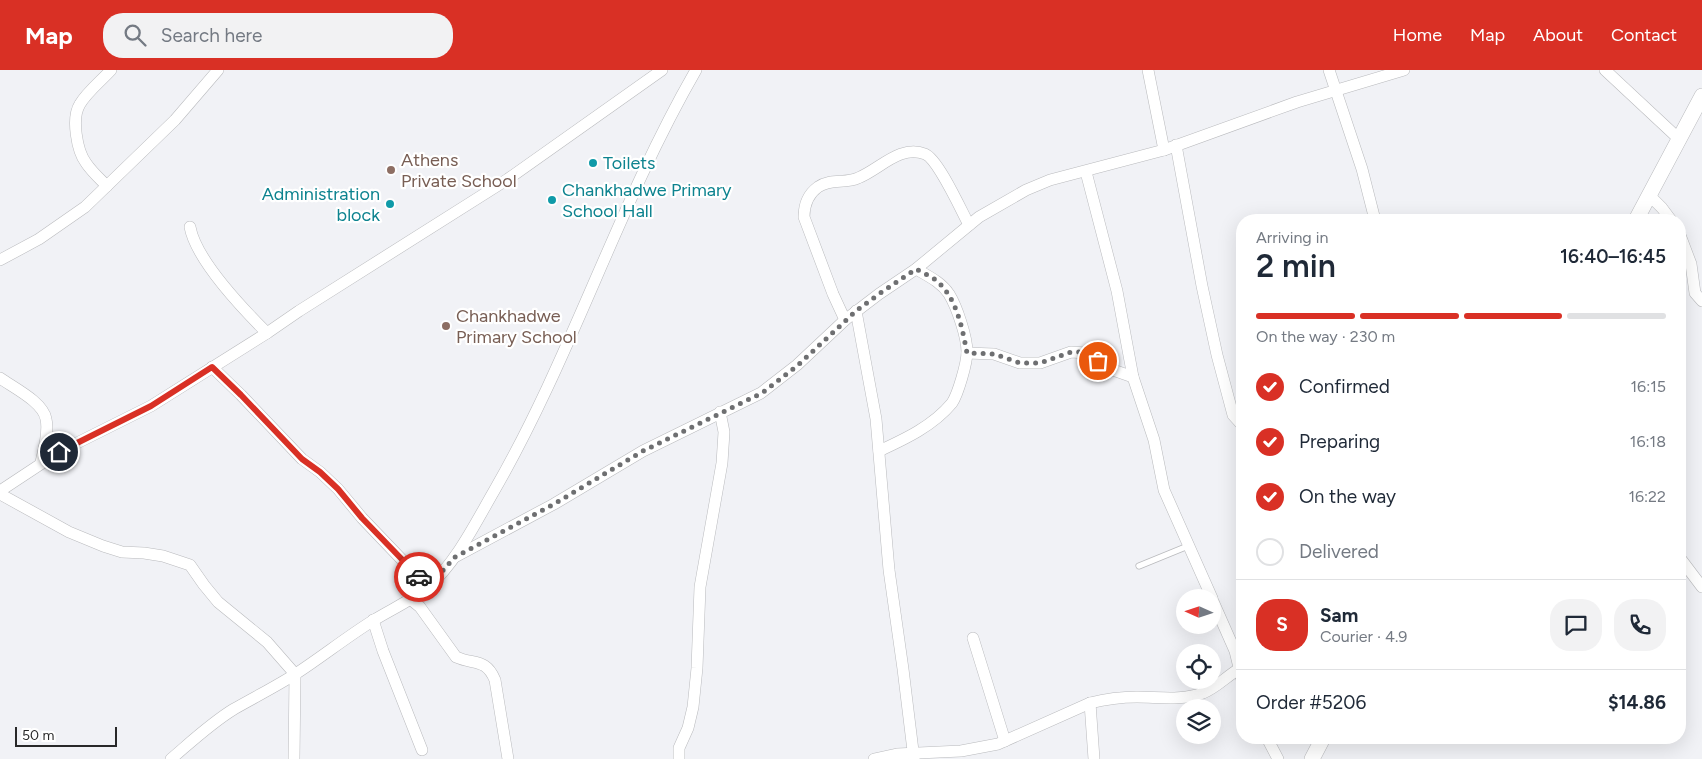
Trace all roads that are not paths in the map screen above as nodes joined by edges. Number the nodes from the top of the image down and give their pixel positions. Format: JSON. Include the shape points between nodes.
{"nodes":[{"id":1,"x":111,"y":70,"type":"edge"},
{"id":2,"x":218,"y":70,"type":"edge"},
{"id":3,"x":662,"y":70,"type":"edge"},
{"id":4,"x":696,"y":70,"type":"edge"},
{"id":5,"x":1148,"y":70,"type":"edge"},
{"id":6,"x":1329,"y":70,"type":"edge"},
{"id":7,"x":1404,"y":70,"type":"edge"},
{"id":8,"x":1605,"y":70,"type":"edge"},
{"id":9,"x":1336,"y":89,"type":"junction"},
{"id":10,"x":1702,"y":96,"type":"edge"},
{"id":11,"x":1679,"y":139,"type":"junction"},
{"id":12,"x":1176,"y":145,"type":"junction"},
{"id":13,"x":1164,"y":150,"type":"junction"},
{"id":14,"x":1086,"y":172,"type":"junction"},
{"id":15,"x":107,"y":186,"type":"junction"},
{"id":16,"x":1650,"y":196,"type":"junction"},
{"id":17,"x":1373,"y":214,"type":"edge"},
{"id":18,"x":1640,"y":214,"type":"edge"},
{"id":19,"x":1666,"y":214,"type":"edge"},
{"id":20,"x":969,"y":225,"type":"junction"},
{"id":21,"x":190,"y":227,"type":"dead end"},
{"id":22,"x":1686,"y":251,"type":"edge"},
{"id":23,"x":0,"y":260,"type":"edge"},
{"id":24,"x":916,"y":269,"type":"junction"},
{"id":25,"x":1702,"y":301,"type":"edge"},
{"id":26,"x":856,"y":311,"type":"junction"},
{"id":27,"x":845,"y":320,"type":"junction"},
{"id":28,"x":267,"y":333,"type":"junction"},
{"id":29,"x":967,"y":353,"type":"junction"},
{"id":30,"x":212,"y":367,"type":"junction"},
{"id":31,"x":1133,"y":377,"type":"junction"},
{"id":32,"x":0,"y":378,"type":"edge"},
{"id":33,"x":720,"y":412,"type":"junction"},
{"id":34,"x":1236,"y":418,"type":"edge"},
{"id":35,"x":879,"y":451,"type":"junction"},
{"id":36,"x":41,"y":462,"type":"junction"},
{"id":37,"x":0,"y":493,"type":"edge"},
{"id":38,"x":1188,"y":546,"type":"junction"},
{"id":39,"x":455,"y":557,"type":"junction"},
{"id":40,"x":1139,"y":566,"type":"dead end"},
{"id":41,"x":1686,"y":566,"type":"edge"},
{"id":42,"x":428,"y":587,"type":"junction"},
{"id":43,"x":1702,"y":587,"type":"edge"},
{"id":44,"x":1208,"y":589,"type":"edge"},
{"id":45,"x":409,"y":598,"type":"junction"},
{"id":46,"x":1221,"y":615,"type":"edge"},
{"id":47,"x":373,"y":620,"type":"junction"},
{"id":48,"x":973,"y":638,"type":"dead end"},
{"id":49,"x":1236,"y":643,"type":"edge"},
{"id":50,"x":295,"y":674,"type":"junction"},
{"id":51,"x":1236,"y":676,"type":"edge"},
{"id":52,"x":1090,"y":703,"type":"junction"},
{"id":53,"x":1005,"y":741,"type":"junction"},
{"id":54,"x":1270,"y":744,"type":"edge"},
{"id":55,"x":1320,"y":744,"type":"edge"},
{"id":56,"x":422,"y":750,"type":"dead end"},
{"id":57,"x":913,"y":756,"type":"edge"},
{"id":58,"x":171,"y":759,"type":"edge"},
{"id":59,"x":294,"y":759,"type":"edge"},
{"id":60,"x":508,"y":759,"type":"edge"},
{"id":61,"x":678,"y":759,"type":"edge"},
{"id":62,"x":874,"y":759,"type":"edge"},
{"id":63,"x":1094,"y":759,"type":"edge"},
{"id":64,"x":1278,"y":759,"type":"edge"},
{"id":65,"x":1312,"y":759,"type":"edge"}],
"edges":[{"from":1,"to":15,"type":"street","via":[[80,104],[75,120],[82,157]]},
{"from":2,"to":15,"type":"street","via":[[175,120]]},
{"from":3,"to":28,"type":"street","via":[[508,180]]},
{"from":4,"to":39,"type":"street","via":[[615,233],[532,422]]},
{"from":5,"to":13,"type":"street"},
{"from":6,"to":9,"type":"street"},
{"from":7,"to":9,"type":"street"},
{"from":8,"to":11,"type":"street"},
{"from":9,"to":12,"type":"street"},
{"from":9,"to":17,"type":"street"},
{"from":10,"to":11,"type":"street"},
{"from":11,"to":16,"type":"street"},
{"from":12,"to":13,"type":"street"},
{"from":12,"to":34,"type":"street","via":[[1217,355]]},
{"from":13,"to":14,"type":"street"},
{"from":14,"to":20,"type":"street","via":[[1050,180],[1026,190]]},
{"from":14,"to":31,"type":"street","via":[[1117,291]]},
{"from":15,"to":23,"type":"street","via":[[66,222]]},
{"from":16,"to":18,"type":"street"},
{"from":16,"to":19,"type":"street"},
{"from":20,"to":24,"type":"street"},
{"from":20,"to":27,"type":"street","via":[[935,162],[926,154],[913,151],[899,154],[859,178],[827,182],[817,188],[804,206],[804,217]]},
{"from":21,"to":28,"type":"street","via":[[198,250],[245,311]]},
{"from":22,"to":25,"type":"street","via":[[1694,293]]},
{"from":24,"to":26,"type":"street"},
{"from":24,"to":29,"type":"street","via":[[935,280],[949,294],[961,323]]},
{"from":26,"to":27,"type":"street"},
{"from":26,"to":35,"type":"street","via":[[875,410]]},
{"from":27,"to":33,"type":"street","via":[[797,366],[762,393]]},
{"from":28,"to":30,"type":"street"},
{"from":29,"to":31,"type":"street","via":[[994,354],[1020,363],[1040,363],[1071,352],[1086,352],[1113,370]]},
{"from":29,"to":35,"type":"street","via":[[952,402],[915,434]]},
{"from":30,"to":36,"type":"street","via":[[151,406]]},
{"from":30,"to":42,"type":"street","via":[[302,459],[338,489]]},
{"from":31,"to":38,"type":"street","via":[[1154,440],[1164,490]]},
{"from":32,"to":36,"type":"street","via":[[43,411],[47,420]]},
{"from":33,"to":39,"type":"street","via":[[643,451]]},
{"from":33,"to":61,"type":"street","via":[[724,432],[722,463],[700,588],[693,707]]},
{"from":35,"to":57,"type":"street","via":[[889,570]]},
{"from":36,"to":37,"type":"street"},
{"from":37,"to":50,"type":"street","via":[[69,532],[103,546],[122,552],[163,556],[190,565],[218,602],[267,642]]},
{"from":38,"to":40,"type":"lane"},
{"from":38,"to":44,"type":"street"},
{"from":39,"to":42,"type":"street"},
{"from":41,"to":43,"type":"street"},
{"from":42,"to":45,"type":"street"},
{"from":45,"to":47,"type":"street"},
{"from":45,"to":60,"type":"street","via":[[420,607],[456,657],[479,662],[491,670]]},
{"from":46,"to":49,"type":"street"},
{"from":47,"to":50,"type":"street"},
{"from":47,"to":56,"type":"street"},
{"from":48,"to":53,"type":"street"},
{"from":50,"to":58,"type":"street","via":[[232,710]]},
{"from":50,"to":59,"type":"street"},
{"from":51,"to":52,"type":"street","via":[[1189,697],[1122,697]]},
{"from":52,"to":53,"type":"street"},
{"from":52,"to":63,"type":"street"},
{"from":53,"to":57,"type":"street","via":[[961,751]]},
{"from":54,"to":64,"type":"street"},
{"from":55,"to":65,"type":"street"},
{"from":57,"to":62,"type":"street","via":[[897,754]]}]}
